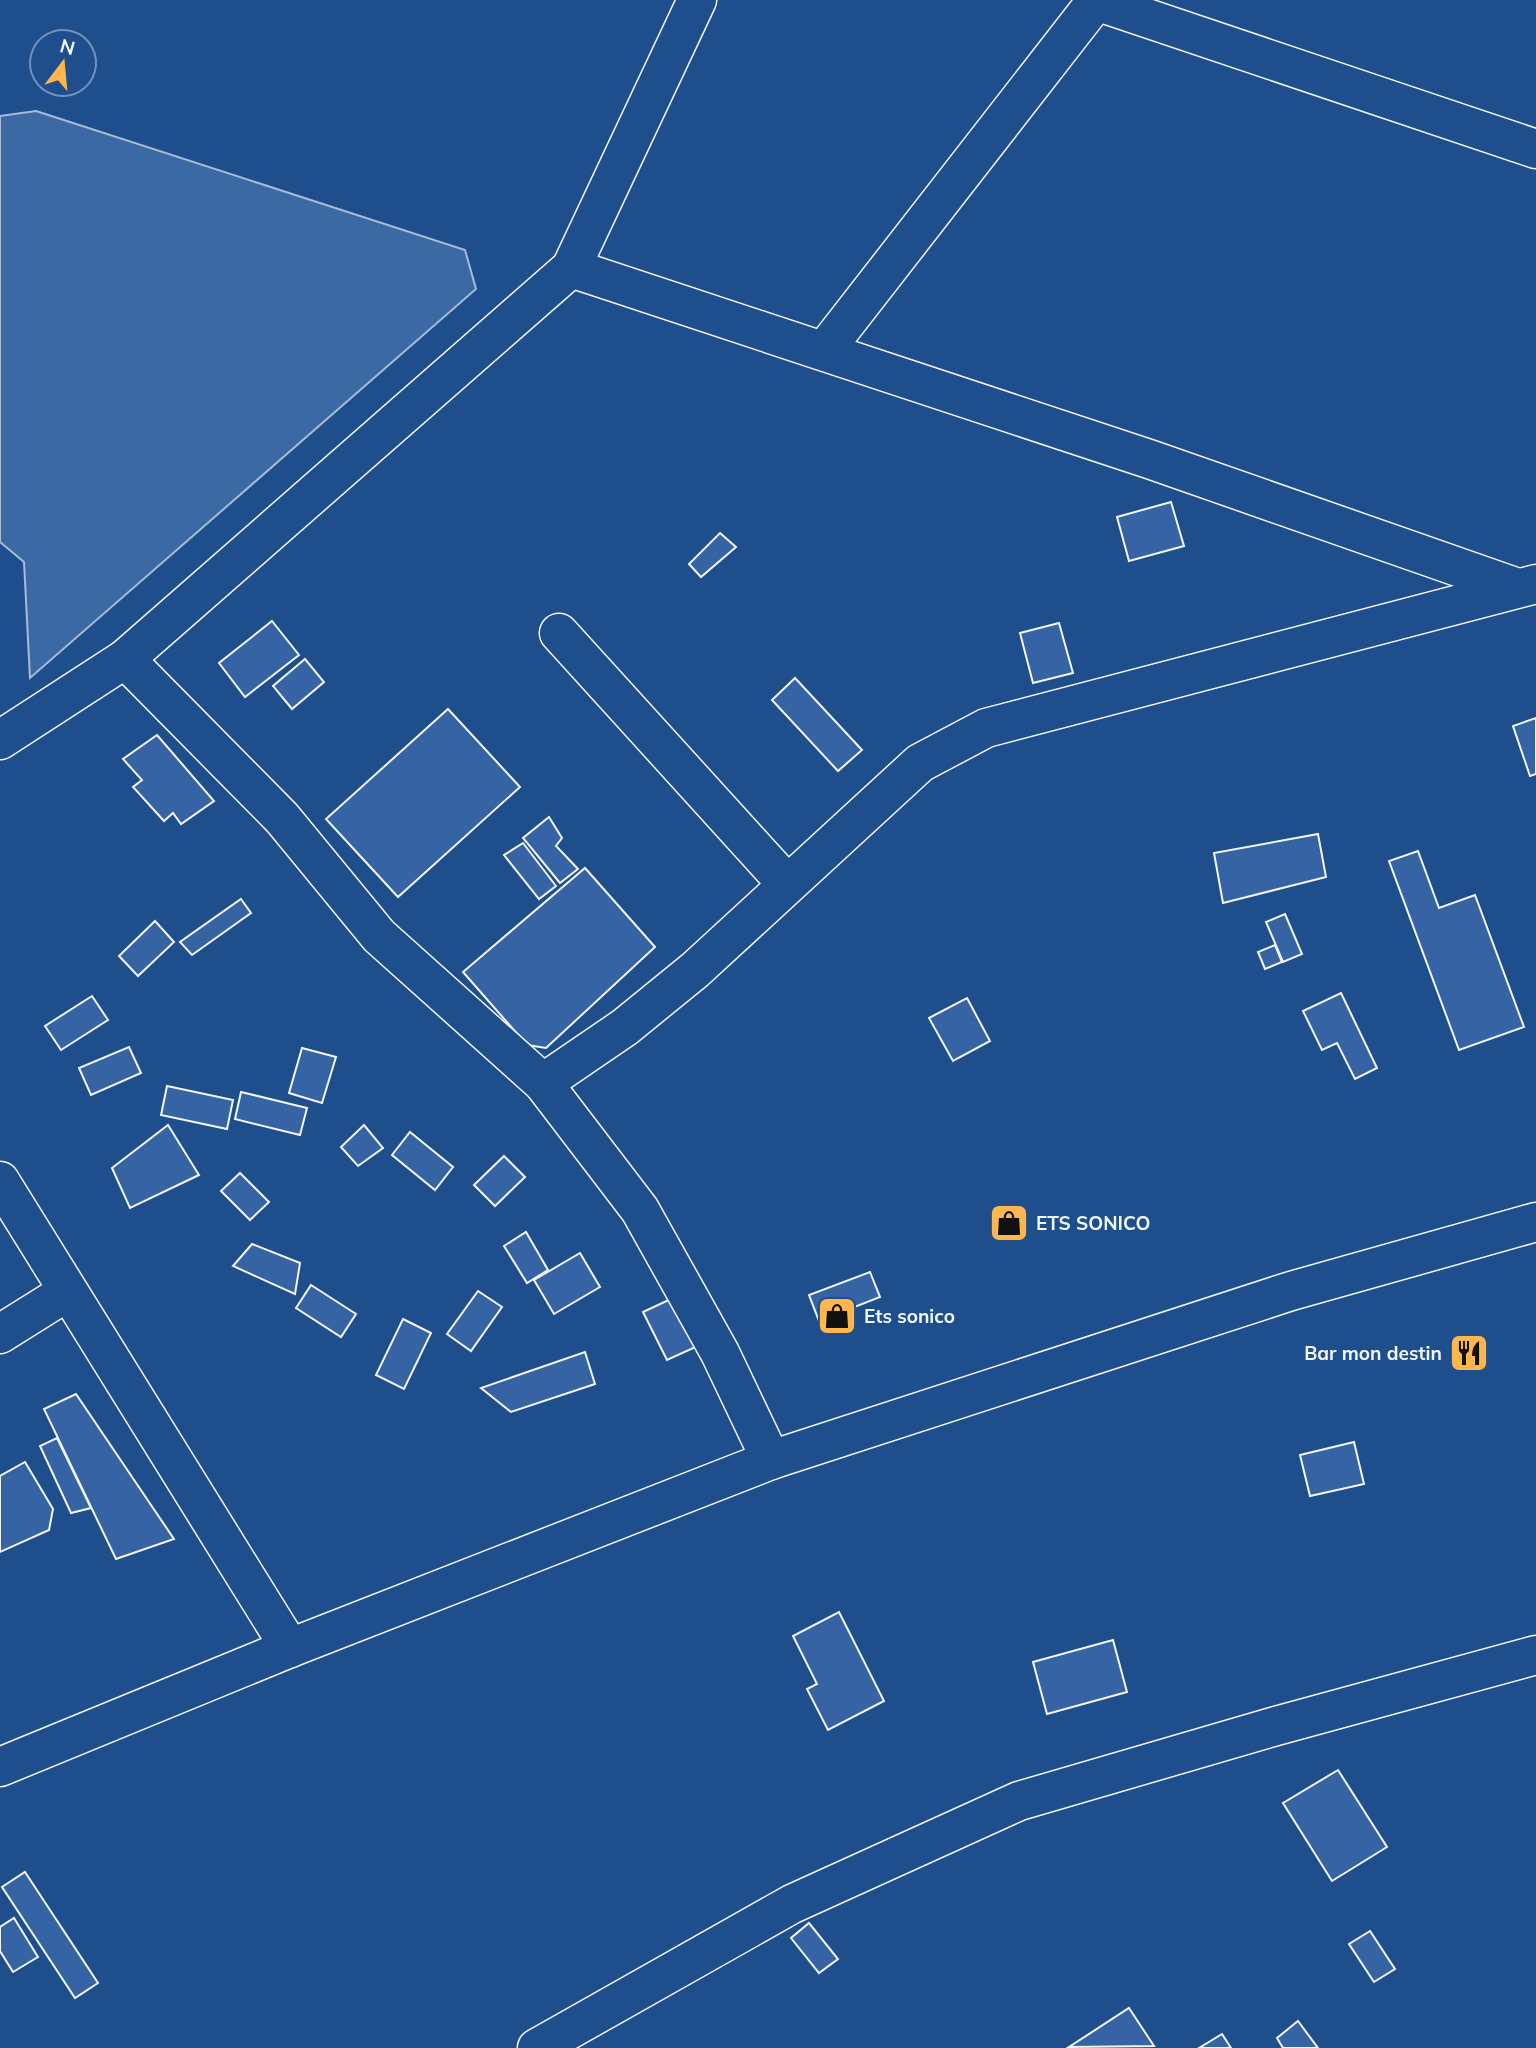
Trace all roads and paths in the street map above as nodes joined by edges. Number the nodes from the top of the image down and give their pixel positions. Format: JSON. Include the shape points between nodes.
{"nodes":[{"id":1,"x":697,"y":0,"type":"edge"},
{"id":2,"x":1097,"y":1,"type":"edge"},
{"id":3,"x":1536,"y":149,"type":"edge"},
{"id":4,"x":572,"y":268,"type":"junction"},
{"id":5,"x":824,"y":351,"type":"junction"},
{"id":6,"x":1527,"y":586,"type":"edge"},
{"id":7,"x":559,"y":633,"type":"dead end"},
{"id":8,"x":125,"y":659,"type":"junction"},
{"id":9,"x":0,"y":740,"type":"edge"},
{"id":10,"x":787,"y":884,"type":"junction"},
{"id":11,"x":543,"y":1083,"type":"junction"},
{"id":12,"x":0,"y":1181,"type":"edge"},
{"id":13,"x":1536,"y":1222,"type":"edge"},
{"id":14,"x":67,"y":1292,"type":"junction"},
{"id":15,"x":0,"y":1334,"type":"edge"},
{"id":16,"x":771,"y":1460,"type":"junction"},
{"id":17,"x":290,"y":1648,"type":"junction"},
{"id":18,"x":1536,"y":1655,"type":"edge"},
{"id":19,"x":0,"y":1767,"type":"edge"},
{"id":20,"x":560,"y":2042,"type":"edge"}],
"edges":[{"from":1,"to":4,"type":"street"},
{"from":2,"to":3,"type":"street"},
{"from":2,"to":5,"type":"street"},
{"from":4,"to":5,"type":"street"},
{"from":4,"to":8,"type":"street"},
{"from":5,"to":6,"type":"street"},
{"from":6,"to":10,"type":"street","via":[[986,728],[920,763]]},
{"from":7,"to":10,"type":"street"},
{"from":8,"to":9,"type":"street"},
{"from":8,"to":11,"type":"street","via":[[282,818],[379,936]]},
{"from":10,"to":11,"type":"street","via":[[695,970],[625,1027]]},
{"from":11,"to":16,"type":"street","via":[[640,1210],[719,1353]]},
{"from":12,"to":14,"type":"street"},
{"from":13,"to":16,"type":"street","via":[[1291,1291]]},
{"from":14,"to":15,"type":"street"},
{"from":14,"to":17,"type":"street"},
{"from":16,"to":17,"type":"street"},
{"from":17,"to":19,"type":"street"},
{"from":18,"to":20,"type":"street","via":[[1019,1801],[792,1904]]}]}
